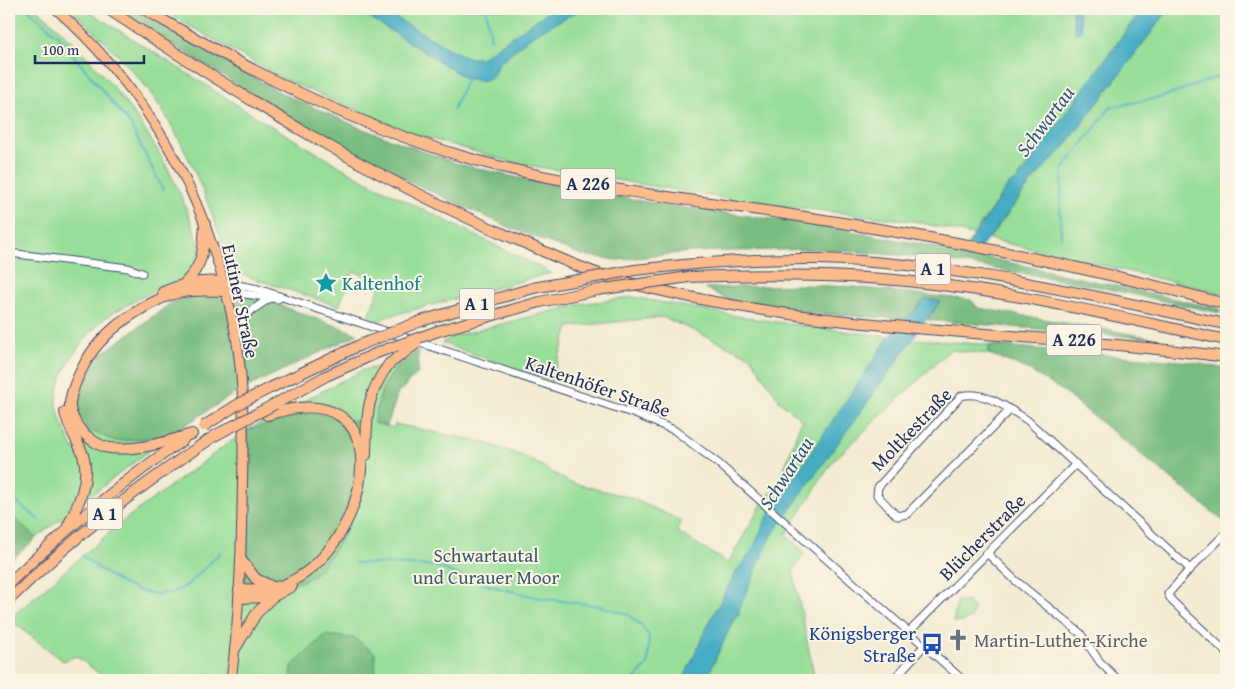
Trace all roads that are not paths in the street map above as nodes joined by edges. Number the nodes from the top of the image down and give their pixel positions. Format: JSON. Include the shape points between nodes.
{"nodes":[{"id":1,"x":56,"y":9,"type":"edge"},
{"id":2,"x":108,"y":9,"type":"edge"},
{"id":3,"x":144,"y":9,"type":"edge"},
{"id":4,"x":205,"y":224,"type":"junction"},
{"id":5,"x":9,"y":253,"type":"edge"},
{"id":6,"x":142,"y":274,"type":"dead end"},
{"id":7,"x":183,"y":284,"type":"junction"},
{"id":8,"x":224,"y":286,"type":"junction"},
{"id":9,"x":270,"y":298,"type":"junction"},
{"id":10,"x":291,"y":300,"type":"junction"},
{"id":11,"x":1226,"y":304,"type":"edge"},
{"id":12,"x":1226,"y":324,"type":"edge"},
{"id":13,"x":438,"y":331,"type":"junction"},
{"id":14,"x":236,"y":338,"type":"junction"},
{"id":15,"x":1226,"y":340,"type":"edge"},
{"id":16,"x":1226,"y":357,"type":"edge"},
{"id":17,"x":1010,"y":410,"type":"junction"},
{"id":18,"x":192,"y":434,"type":"junction"},
{"id":19,"x":218,"y":438,"type":"junction"},
{"id":20,"x":1076,"y":464,"type":"junction"},
{"id":21,"x":66,"y":530,"type":"junction"},
{"id":22,"x":1226,"y":533,"type":"edge"},
{"id":23,"x":988,"y":554,"type":"junction"},
{"id":24,"x":241,"y":560,"type":"junction"},
{"id":25,"x":1190,"y":569,"type":"junction"},
{"id":26,"x":9,"y":582,"type":"edge"},
{"id":27,"x":273,"y":592,"type":"junction"},
{"id":28,"x":239,"y":594,"type":"junction"},
{"id":29,"x":9,"y":600,"type":"edge"},
{"id":30,"x":909,"y":632,"type":"junction"},
{"id":31,"x":924,"y":646,"type":"junction"},
{"id":32,"x":235,"y":649,"type":"junction"},
{"id":33,"x":1226,"y":652,"type":"edge"},
{"id":34,"x":231,"y":680,"type":"edge"},
{"id":35,"x":893,"y":680,"type":"edge"},
{"id":36,"x":963,"y":680,"type":"edge"},
{"id":37,"x":1118,"y":680,"type":"edge"}],
"edges":[{"from":1,"to":4,"type":"main road","name":"Eutiner Straße","via":[[95,46],[144,107],[180,166]]},
{"from":2,"to":16,"type":"highway","number":"A 226","via":[[221,82],[424,197],[622,282],[807,318],[1073,340]]},
{"from":3,"to":11,"type":"highway","number":"A 226","via":[[233,61],[284,86],[386,130],[471,158],[579,183],[846,223],[989,249],[1153,284]]},
{"from":4,"to":7,"type":"highway","via":[[202,258],[196,271]]},
{"from":4,"to":8,"type":"main road","name":"Eutiner Straße"},
{"from":5,"to":6,"type":"street","via":[[128,268]]},
{"from":7,"to":8,"type":"highway","via":[[203,280]]},
{"from":7,"to":21,"type":"highway","via":[[158,294],[111,322],[93,340],[75,369],[66,390],[65,406],[67,421],[84,456],[84,474],[82,498]]},
{"from":8,"to":9,"type":"street","name":"Kaltenhöfer Straße"},
{"from":8,"to":10,"type":"street","name":"Kaltenhöfer Straße","via":[[258,289]]},
{"from":8,"to":14,"type":"main road","name":"Eutiner Straße"},
{"from":8,"to":18,"type":"highway","via":[[159,299],[115,327],[98,344],[72,393],[73,419],[94,441],[108,448],[159,444]]},
{"from":9,"to":10,"type":"street","name":"Kaltenhöfer Straße"},
{"from":9,"to":14,"type":"street","via":[[249,312]]},
{"from":10,"to":30,"type":"street","name":"Kaltenhöfer Straße","via":[[653,420],[693,442]]},
{"from":12,"to":18,"type":"highway","number":"A 1","bridge":true,"via":[[974,274],[875,263],[754,260],[635,270],[533,288],[421,321],[360,345],[270,388],[236,405]]},
{"from":13,"to":15,"type":"highway","number":"A 1","bridge":true,"via":[[540,302],[597,290],[689,278],[819,274],[925,283],[1021,298]]},
{"from":13,"to":19,"type":"highway","number":"A 1","bridge":true,"via":[[379,352],[326,376]]},
{"from":13,"to":27,"type":"highway","bridge":true,"via":[[406,349],[376,381],[366,418],[365,477],[354,518],[340,541],[317,568],[296,584]]},
{"from":14,"to":24,"type":"main road","name":"Eutiner Straße","via":[[243,409]]},
{"from":17,"to":17,"type":"street","name":"Moltkestraße","via":[[976,394],[961,396],[878,487],[877,495],[897,516],[907,514]]},
{"from":17,"to":20,"type":"street","name":"Moltkestraße","via":[[1027,420]]},
{"from":18,"to":21,"type":"highway","number":"A 1","via":[[135,473]]},
{"from":19,"to":27,"type":"highway","via":[[267,415],[307,406],[342,416],[358,440],[361,452],[359,488],[351,513],[338,536],[313,565]]},
{"from":19,"to":29,"type":"highway","number":"A 1","via":[[142,484],[53,556]]},
{"from":20,"to":23,"type":"street","name":"Blücherstraße"},
{"from":20,"to":25,"type":"street","name":"Moltkestraße"},
{"from":21,"to":26,"type":"highway","number":"A 1"},
{"from":22,"to":25,"type":"street"},
{"from":23,"to":30,"type":"street","name":"Blücherstraße"},
{"from":23,"to":37,"type":"street","via":[[1080,633],[1100,662]]},
{"from":24,"to":27,"type":"highway","via":[[256,579]]},
{"from":24,"to":28,"type":"main road","name":"Eutiner Straße"},
{"from":25,"to":33,"type":"street","via":[[1168,594]]},
{"from":27,"to":28,"type":"highway"},
{"from":27,"to":32,"type":"highway"},
{"from":28,"to":32,"type":"main road","name":"Eutiner Straße"},
{"from":30,"to":31,"type":"street","name":"Kaltenhöfer Straße"},
{"from":31,"to":35,"type":"street"},
{"from":31,"to":36,"type":"street","name":"Kaltenhöfer Straße"},
{"from":32,"to":34,"type":"main road","name":"Eutiner Straße"}]}
